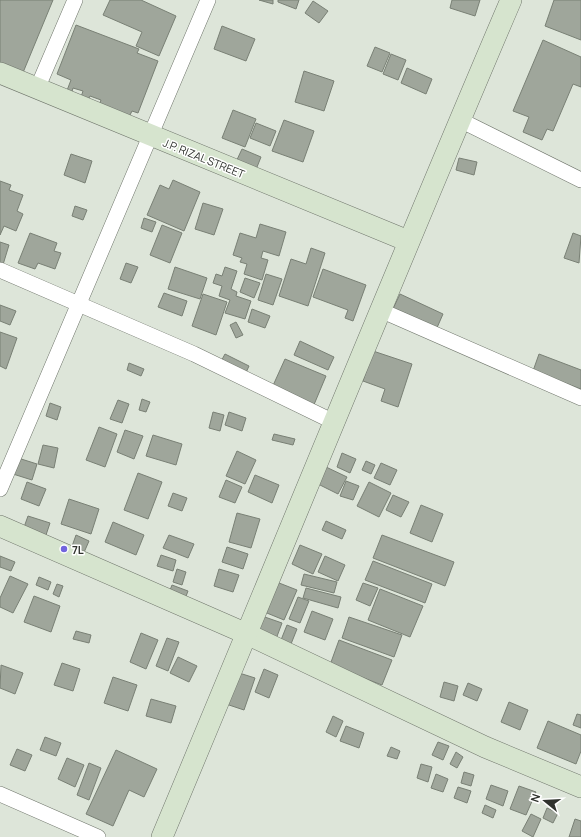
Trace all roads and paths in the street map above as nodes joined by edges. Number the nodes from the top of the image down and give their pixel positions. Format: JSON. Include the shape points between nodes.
{"nodes":[{"id":1,"x":75,"y":0,"type":"edge"},
{"id":2,"x":208,"y":0,"type":"edge"},
{"id":3,"x":511,"y":0,"type":"edge"},
{"id":4,"x":0,"y":73,"type":"edge"},
{"id":5,"x":37,"y":89,"type":"junction"},
{"id":6,"x":460,"y":120,"type":"junction"},
{"id":7,"x":149,"y":135,"type":"junction"},
{"id":8,"x":581,"y":180,"type":"edge"},
{"id":9,"x":408,"y":241,"type":"junction"},
{"id":10,"x":0,"y":270,"type":"edge"},
{"id":11,"x":80,"y":304,"type":"junction"},
{"id":12,"x":380,"y":310,"type":"junction"},
{"id":13,"x":581,"y":398,"type":"edge"},
{"id":14,"x":334,"y":422,"type":"junction"},
{"id":15,"x":0,"y":489,"type":"edge"},
{"id":16,"x":0,"y":526,"type":"edge"},
{"id":17,"x":247,"y":634,"type":"junction"},
{"id":18,"x":581,"y":787,"type":"edge"},
{"id":19,"x":0,"y":794,"type":"edge"},
{"id":20,"x":98,"y":837,"type":"edge"},
{"id":21,"x":162,"y":837,"type":"edge"}],
"edges":[{"from":1,"to":5,"type":"street"},
{"from":2,"to":7,"type":"street"},
{"from":3,"to":6,"type":"street"},
{"from":4,"to":5,"type":"street","name":"J.P. RIZAL STREET"},
{"from":5,"to":7,"type":"street","name":"J.P. RIZAL STREET"},
{"from":6,"to":8,"type":"street"},
{"from":6,"to":9,"type":"street"},
{"from":7,"to":9,"type":"street","name":"J.P. RIZAL STREET"},
{"from":7,"to":11,"type":"street"},
{"from":9,"to":12,"type":"street"},
{"from":10,"to":11,"type":"street"},
{"from":11,"to":14,"type":"street","via":[[194,354]]},
{"from":11,"to":15,"type":"street"},
{"from":12,"to":13,"type":"street"},
{"from":12,"to":14,"type":"street"},
{"from":14,"to":17,"type":"street"},
{"from":16,"to":17,"type":"street"},
{"from":17,"to":18,"type":"street","via":[[485,747]]},
{"from":17,"to":21,"type":"street"},
{"from":19,"to":20,"type":"street"}]}
